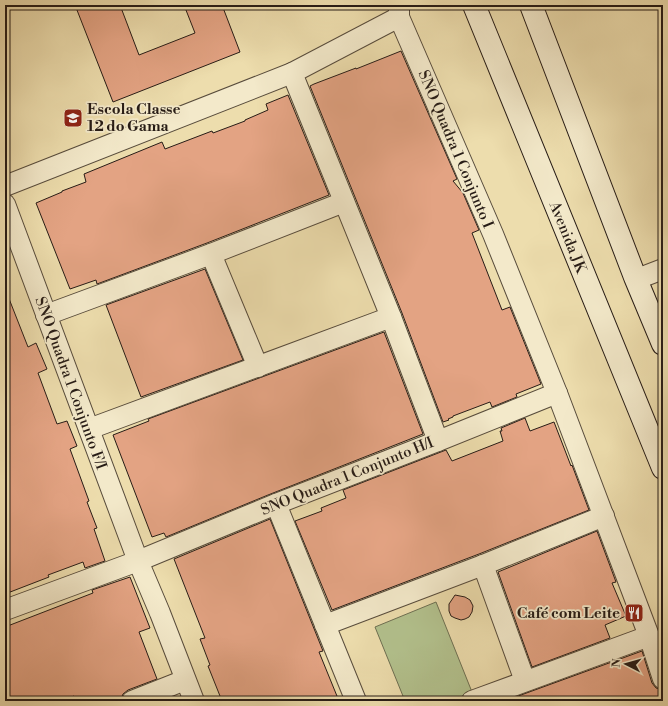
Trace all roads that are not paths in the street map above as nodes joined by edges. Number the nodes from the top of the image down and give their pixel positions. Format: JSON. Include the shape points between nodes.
{"nodes":[{"id":1,"x":474,"y":5,"type":"edge"},
{"id":2,"x":531,"y":5,"type":"edge"},
{"id":3,"x":399,"y":11,"type":"edge"},
{"id":4,"x":292,"y":73,"type":"junction"},
{"id":5,"x":5,"y":186,"type":"edge"},
{"id":6,"x":344,"y":202,"type":"junction"},
{"id":7,"x":5,"y":204,"type":"edge"},
{"id":8,"x":211,"y":254,"type":"junction"},
{"id":9,"x":663,"y":269,"type":"edge"},
{"id":10,"x":637,"y":280,"type":"junction"},
{"id":11,"x":46,"y":315,"type":"junction"},
{"id":12,"x":391,"y":317,"type":"junction"},
{"id":13,"x":663,"y":344,"type":"edge"},
{"id":14,"x":258,"y":367,"type":"junction"},
{"id":15,"x":557,"y":393,"type":"junction"},
{"id":16,"x":89,"y":429,"type":"junction"},
{"id":17,"x":438,"y":441,"type":"junction"},
{"id":18,"x":663,"y":468,"type":"edge"},
{"id":19,"x":276,"y":504,"type":"junction"},
{"id":20,"x":604,"y":516,"type":"junction"},
{"id":21,"x":138,"y":561,"type":"junction"},
{"id":22,"x":483,"y":565,"type":"junction"},
{"id":23,"x":5,"y":610,"type":"edge"},
{"id":24,"x":325,"y":625,"type":"junction"},
{"id":25,"x":649,"y":636,"type":"junction"},
{"id":26,"x":663,"y":679,"type":"edge"},
{"id":27,"x":185,"y":680,"type":"junction"},
{"id":28,"x":525,"y":681,"type":"junction"},
{"id":29,"x":132,"y":701,"type":"edge"},
{"id":30,"x":194,"y":701,"type":"edge"},
{"id":31,"x":356,"y":701,"type":"edge"},
{"id":32,"x":472,"y":701,"type":"edge"}],
"edges":[{"from":1,"to":18,"type":"main road","name":"Avenida JK"},
{"from":2,"to":10,"type":"main road"},
{"from":3,"to":4,"type":"street","name":"SNO Quadra 1 Conjunto I"},
{"from":3,"to":15,"type":"street","name":"SNO Quadra 1 Conjunto I"},
{"from":4,"to":5,"type":"street","name":"SNO Quadra 1 Conjunto I"},
{"from":4,"to":6,"type":"street"},
{"from":6,"to":8,"type":"street"},
{"from":6,"to":12,"type":"street"},
{"from":7,"to":11,"type":"street","name":"SNO Quadra 1 Conjunto F/I"},
{"from":8,"to":11,"type":"street"},
{"from":8,"to":14,"type":"street"},
{"from":9,"to":10,"type":"street"},
{"from":10,"to":13,"type":"main road"},
{"from":11,"to":16,"type":"street","name":"SNO Quadra 1 Conjunto F/I"},
{"from":12,"to":14,"type":"street"},
{"from":12,"to":17,"type":"street"},
{"from":14,"to":16,"type":"street"},
{"from":15,"to":17,"type":"street","name":"SNO Quadra 1 Conjunto H/I"},
{"from":15,"to":20,"type":"street","name":"SNO Quadra 1 Conjunto I"},
{"from":16,"to":21,"type":"street","name":"SNO Quadra 1 Conjunto F/I"},
{"from":17,"to":19,"type":"street","name":"SNO Quadra 1 Conjunto H/I"},
{"from":19,"to":21,"type":"street","name":"SNO Quadra 1 Conjunto H/I"},
{"from":19,"to":24,"type":"street"},
{"from":20,"to":22,"type":"street"},
{"from":20,"to":25,"type":"street","name":"SNO Quadra 1 Conjunto I"},
{"from":21,"to":23,"type":"street","name":"SNO Quadra 1 Conjunto H/I"},
{"from":21,"to":27,"type":"street","name":"SNO Quadra 1 Conjunto F/I"},
{"from":22,"to":24,"type":"street"},
{"from":22,"to":28,"type":"street"},
{"from":24,"to":31,"type":"street"},
{"from":25,"to":26,"type":"street","name":"SNO Quadra 1 Conjunto I"},
{"from":25,"to":28,"type":"street"},
{"from":27,"to":29,"type":"street"},
{"from":27,"to":30,"type":"street","name":"SNO Quadra 1 Conjunto F/I"},
{"from":28,"to":32,"type":"street"}]}
